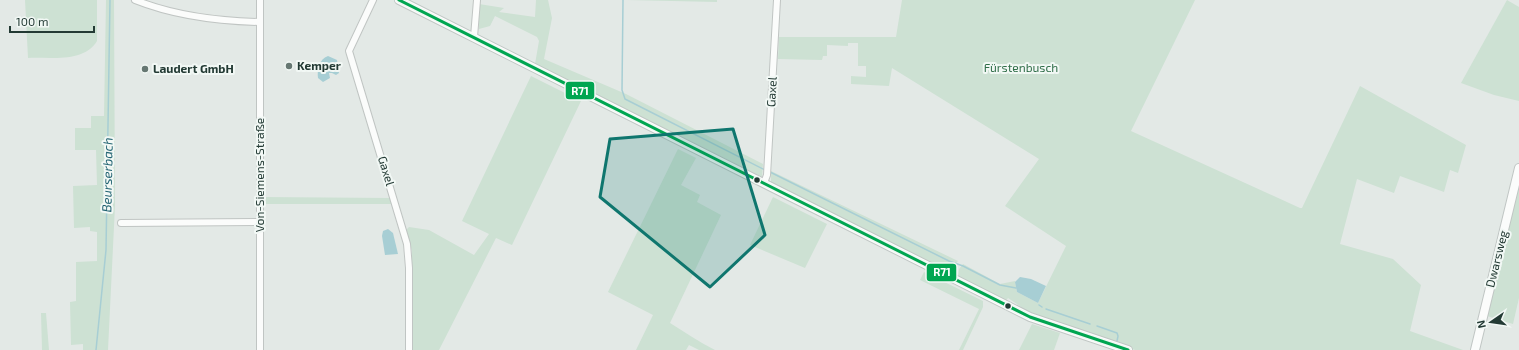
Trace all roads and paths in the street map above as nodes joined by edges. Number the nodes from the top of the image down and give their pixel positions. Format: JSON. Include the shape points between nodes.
{"nodes":[{"id":1,"x":135,"y":0,"type":"edge"},
{"id":2,"x":260,"y":0,"type":"edge"},
{"id":3,"x":373,"y":0,"type":"edge"},
{"id":4,"x":399,"y":0,"type":"edge"},
{"id":5,"x":477,"y":0,"type":"edge"},
{"id":6,"x":777,"y":0,"type":"edge"},
{"id":7,"x":259,"y":22,"type":"junction"},
{"id":8,"x":474,"y":37,"type":"junction"},
{"id":9,"x":1519,"y":168,"type":"edge"},
{"id":10,"x":764,"y":184,"type":"junction"},
{"id":11,"x":260,"y":222,"type":"junction"},
{"id":12,"x":121,"y":223,"type":"dead end"},
{"id":13,"x":260,"y":350,"type":"edge"},
{"id":14,"x":409,"y":350,"type":"edge"},
{"id":15,"x":1128,"y":350,"type":"edge"},
{"id":16,"x":1475,"y":350,"type":"edge"}],
"edges":[{"from":1,"to":7,"type":"street","via":[[199,18]]},
{"from":2,"to":7,"type":"street","name":"Von-Siemens-Straße"},
{"from":3,"to":14,"type":"street","name":"Gaxel","via":[[349,50],[407,244]]},
{"from":4,"to":8,"type":"street"},
{"from":5,"to":8,"type":"street"},
{"from":6,"to":10,"type":"street","name":"Gaxel","via":[[768,175]]},
{"from":7,"to":11,"type":"street","name":"Von-Siemens-Straße"},
{"from":8,"to":10,"type":"street"},
{"from":9,"to":16,"type":"street","name":"Dwarsweg"},
{"from":10,"to":15,"type":"street","via":[[1035,320]]},
{"from":11,"to":12,"type":"street"},
{"from":11,"to":13,"type":"street","name":"Von-Siemens-Straße"}]}
